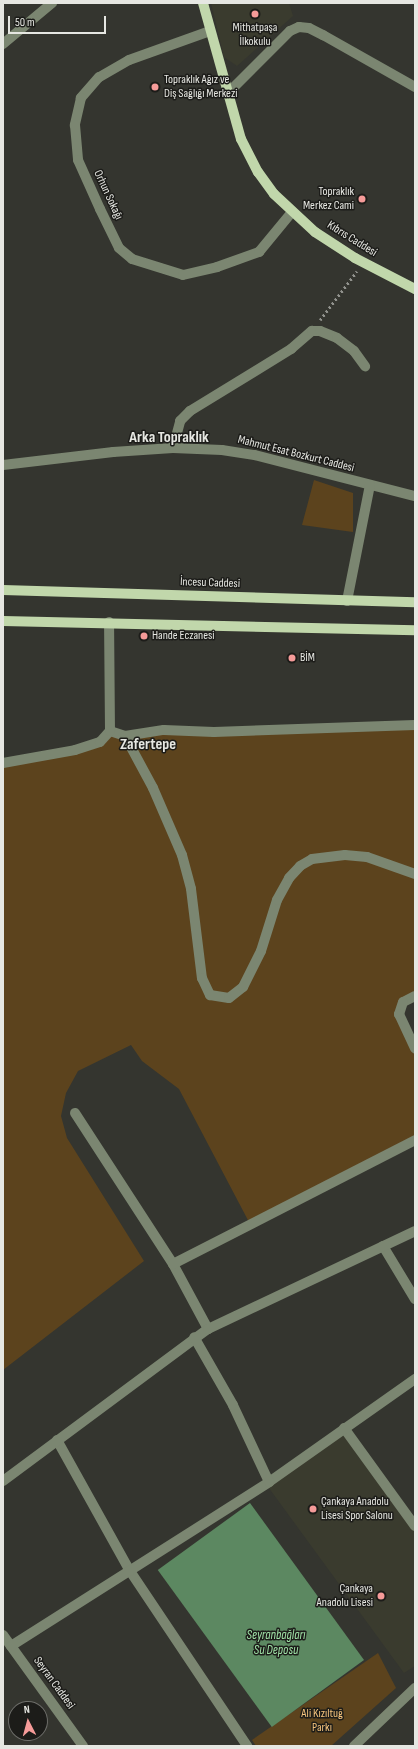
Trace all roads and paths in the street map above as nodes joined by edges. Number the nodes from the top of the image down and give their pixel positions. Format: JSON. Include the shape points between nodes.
{"nodes":[{"id":1,"x":52,"y":3,"type":"edge"},
{"id":2,"x":203,"y":3,"type":"edge"},
{"id":3,"x":210,"y":31,"type":"junction"},
{"id":4,"x":3,"y":44,"type":"edge"},
{"id":5,"x":415,"y":88,"type":"edge"},
{"id":6,"x":227,"y":94,"type":"junction"},
{"id":7,"x":292,"y":212,"type":"junction"},
{"id":8,"x":363,"y":263,"type":"junction"},
{"id":9,"x":415,"y":289,"type":"edge"},
{"id":10,"x":312,"y":331,"type":"junction"},
{"id":11,"x":365,"y":366,"type":"dead end"},
{"id":12,"x":173,"y":448,"type":"junction"},
{"id":13,"x":3,"y":465,"type":"edge"},
{"id":14,"x":370,"y":485,"type":"junction"},
{"id":15,"x":415,"y":496,"type":"edge"},
{"id":16,"x":3,"y":590,"type":"edge"},
{"id":17,"x":348,"y":601,"type":"junction"},
{"id":18,"x":415,"y":602,"type":"edge"},
{"id":19,"x":3,"y":621,"type":"edge"},
{"id":20,"x":109,"y":622,"type":"junction"},
{"id":21,"x":415,"y":630,"type":"edge"},
{"id":22,"x":415,"y":725,"type":"edge"},
{"id":23,"x":110,"y":731,"type":"junction"},
{"id":24,"x":125,"y":736,"type":"junction"},
{"id":25,"x":3,"y":763,"type":"edge"},
{"id":26,"x":415,"y":874,"type":"edge"},
{"id":27,"x":415,"y":996,"type":"edge"},
{"id":28,"x":415,"y":1049,"type":"edge"},
{"id":29,"x":75,"y":1113,"type":"dead end"},
{"id":30,"x":415,"y":1140,"type":"edge"},
{"id":31,"x":415,"y":1231,"type":"edge"},
{"id":32,"x":383,"y":1246,"type":"junction"},
{"id":33,"x":173,"y":1264,"type":"junction"},
{"id":34,"x":415,"y":1299,"type":"edge"},
{"id":35,"x":208,"y":1328,"type":"junction"},
{"id":36,"x":194,"y":1338,"type":"junction"},
{"id":37,"x":415,"y":1379,"type":"edge"},
{"id":38,"x":344,"y":1428,"type":"junction"},
{"id":39,"x":57,"y":1440,"type":"junction"},
{"id":40,"x":3,"y":1481,"type":"edge"},
{"id":41,"x":269,"y":1482,"type":"junction"},
{"id":42,"x":415,"y":1526,"type":"edge"},
{"id":43,"x":130,"y":1571,"type":"junction"},
{"id":44,"x":3,"y":1635,"type":"edge"},
{"id":45,"x":11,"y":1646,"type":"junction"},
{"id":46,"x":414,"y":1693,"type":"edge"},
{"id":47,"x":83,"y":1746,"type":"edge"},
{"id":48,"x":247,"y":1746,"type":"edge"},
{"id":49,"x":354,"y":1746,"type":"edge"}],
"edges":[{"from":1,"to":4,"type":"street"},
{"from":2,"to":3,"type":"main road","name":"Kıbrıs Caddesi"},
{"from":3,"to":6,"type":"main road","name":"Kıbrıs Caddesi"},
{"from":3,"to":7,"type":"street","name":"Orhun Sokağı","via":[[129,60],[99,77],[81,98],[75,125],[78,160],[93,195],[119,248],[132,259],[183,275],[217,267],[259,252]]},
{"from":5,"to":6,"type":"street","via":[[323,35],[299,27],[290,31]]},
{"from":6,"to":7,"type":"main road","name":"Kıbrıs Caddesi","via":[[241,140],[258,172]]},
{"from":7,"to":8,"type":"main road","name":"Kıbrıs Caddesi","via":[[315,232]]},
{"from":8,"to":9,"type":"main road","name":"Kıbrıs Caddesi"},
{"from":8,"to":10,"type":"path"},
{"from":10,"to":11,"type":"street","via":[[320,331],[337,338],[354,350]]},
{"from":10,"to":12,"type":"street","via":[[291,349],[194,407],[180,421]]},
{"from":12,"to":13,"type":"street","name":"Mahmut Esat Bozkurt Caddesi"},
{"from":12,"to":14,"type":"street","name":"Mahmut Esat Bozkurt Caddesi","via":[[222,450],[255,455]]},
{"from":14,"to":15,"type":"street","name":"Mahmut Esat Bozkurt Caddesi"},
{"from":14,"to":17,"type":"street"},
{"from":16,"to":17,"type":"main road","name":"İncesu Caddesi"},
{"from":17,"to":18,"type":"main road","name":"İncesu Caddesi"},
{"from":19,"to":20,"type":"main road"},
{"from":20,"to":21,"type":"main road"},
{"from":20,"to":23,"type":"street"},
{"from":22,"to":24,"type":"street","via":[[214,732],[164,730]]},
{"from":23,"to":24,"type":"street"},
{"from":23,"to":25,"type":"street","via":[[100,742],[75,750]]},
{"from":24,"to":26,"type":"street","via":[[153,788],[188,874],[202,978],[210,995],[229,998],[243,987],[261,951],[277,900],[300,866],[312,859],[345,855],[367,857]]},
{"from":27,"to":28,"type":"street","via":[[403,1002],[399,1014]]},
{"from":29,"to":33,"type":"street"},
{"from":30,"to":33,"type":"street"},
{"from":31,"to":32,"type":"street"},
{"from":32,"to":34,"type":"street"},
{"from":32,"to":35,"type":"street"},
{"from":33,"to":35,"type":"street"},
{"from":35,"to":36,"type":"street"},
{"from":36,"to":39,"type":"street"},
{"from":36,"to":41,"type":"street","via":[[233,1405]]},
{"from":37,"to":38,"type":"street"},
{"from":38,"to":41,"type":"street"},
{"from":38,"to":42,"type":"street"},
{"from":39,"to":40,"type":"street"},
{"from":39,"to":43,"type":"street"},
{"from":41,"to":43,"type":"street"},
{"from":43,"to":45,"type":"street"},
{"from":43,"to":48,"type":"street"},
{"from":44,"to":45,"type":"street","name":"Seyran Caddesi"},
{"from":45,"to":47,"type":"street","name":"Seyran Caddesi"},
{"from":46,"to":49,"type":"street"}]}
